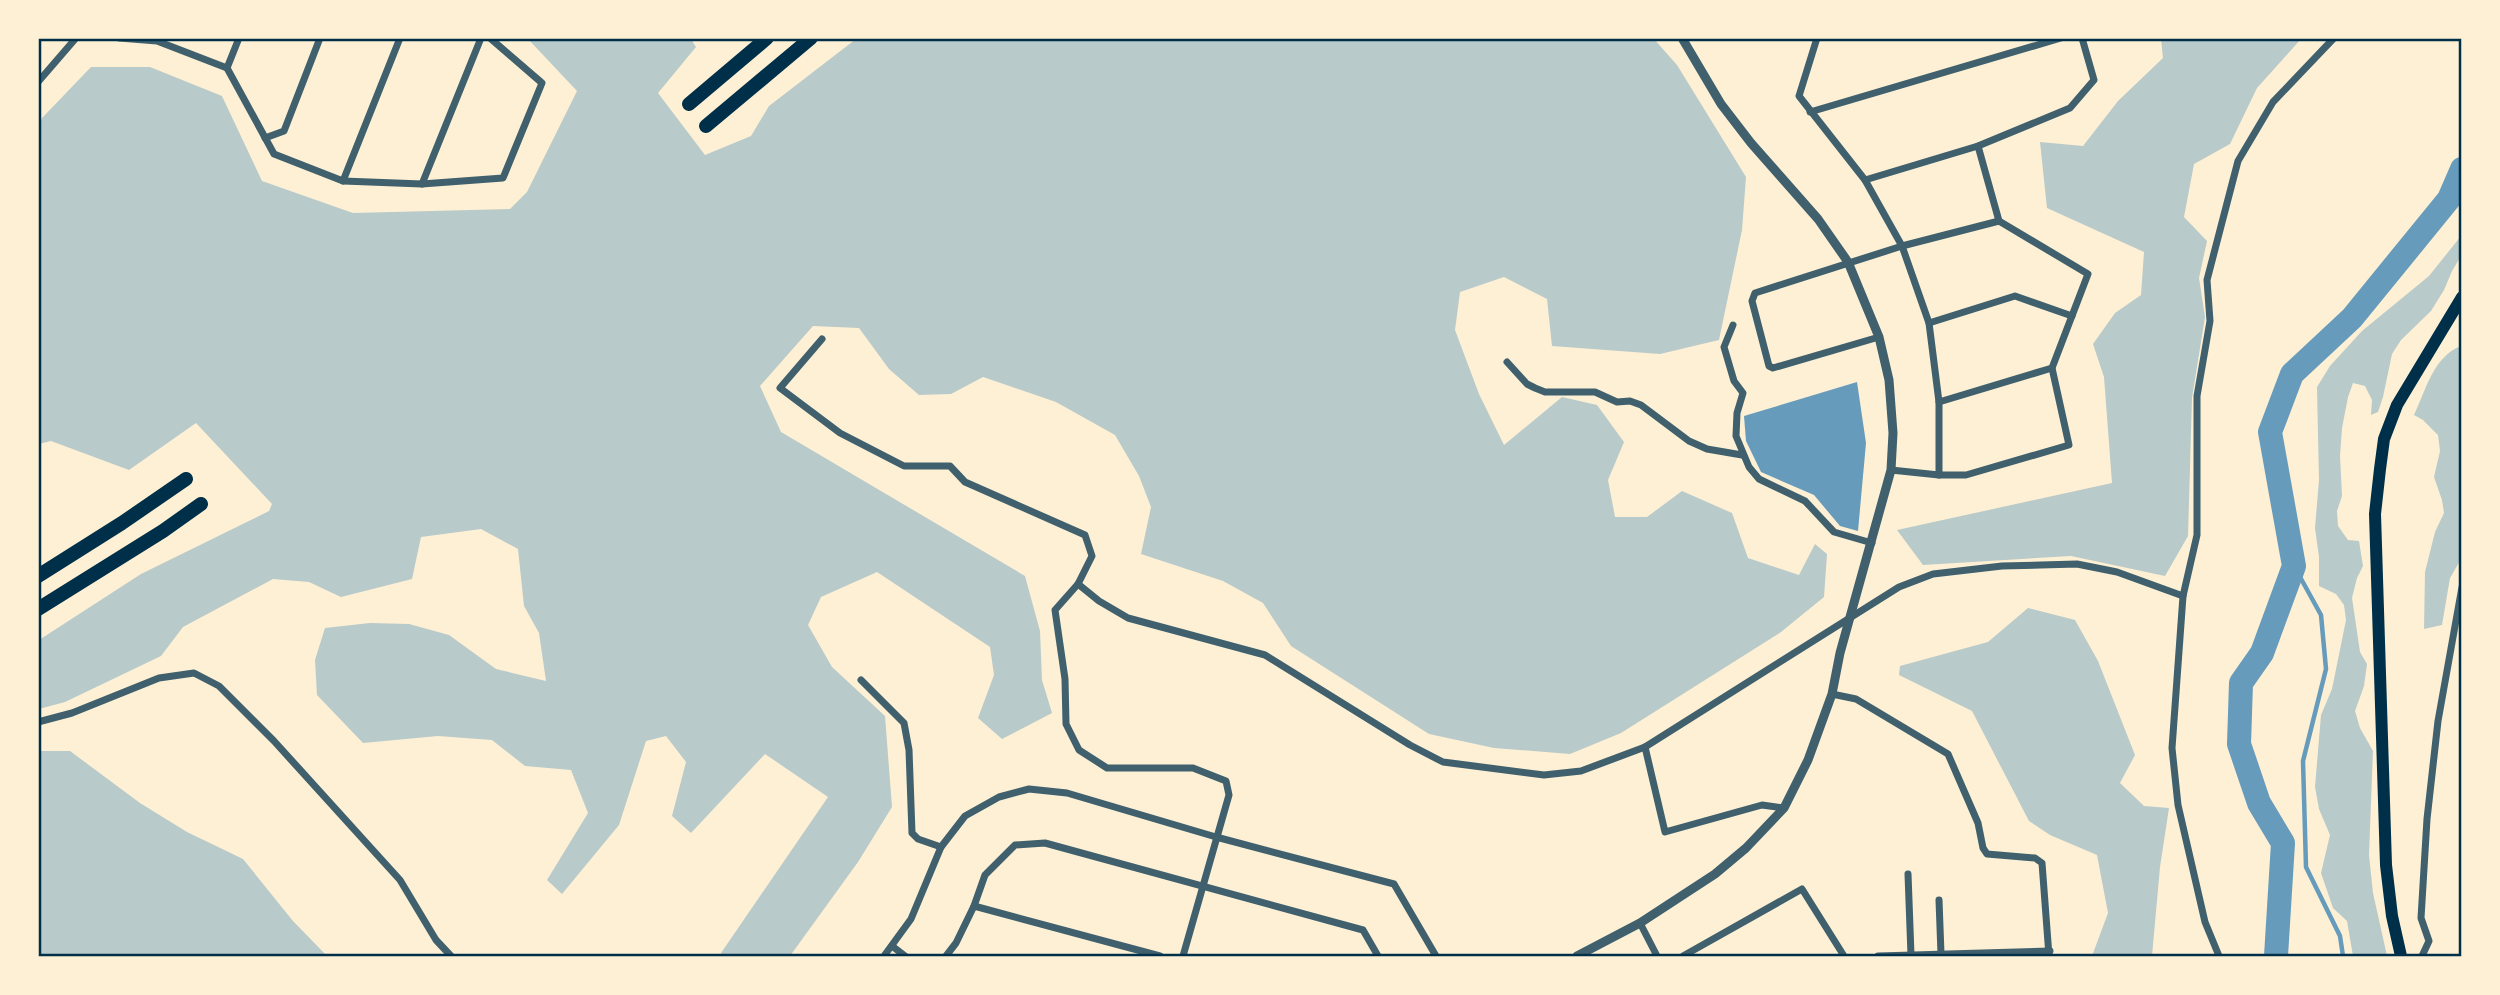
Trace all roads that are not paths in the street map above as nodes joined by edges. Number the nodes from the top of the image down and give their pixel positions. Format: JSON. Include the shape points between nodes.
{"nodes":[{"id":1,"x":76,"y":38,"type":"edge"},
{"id":2,"x":119,"y":38,"type":"edge"},
{"id":3,"x":239,"y":38,"type":"edge"},
{"id":4,"x":320,"y":38,"type":"edge"},
{"id":5,"x":400,"y":38,"type":"edge"},
{"id":6,"x":481,"y":38,"type":"edge"},
{"id":7,"x":490,"y":38,"type":"edge"},
{"id":8,"x":767,"y":38,"type":"edge"},
{"id":9,"x":811,"y":38,"type":"edge"},
{"id":10,"x":1682,"y":38,"type":"edge"},
{"id":11,"x":1817,"y":38,"type":"edge"},
{"id":12,"x":2061,"y":38,"type":"edge"},
{"id":13,"x":2082,"y":38,"type":"edge"},
{"id":14,"x":2334,"y":38,"type":"edge"},
{"id":15,"x":157,"y":40,"type":"edge"},
{"id":16,"x":227,"y":68,"type":"junction"},
{"id":17,"x":38,"y":82,"type":"edge"},
{"id":18,"x":689,"y":104,"type":"dead end"},
{"id":19,"x":1810,"y":111,"type":"junction"},
{"id":20,"x":706,"y":126,"type":"dead end"},
{"id":21,"x":265,"y":138,"type":"junction"},
{"id":22,"x":1978,"y":146,"type":"junction"},
{"id":23,"x":1865,"y":180,"type":"junction"},
{"id":24,"x":343,"y":181,"type":"junction"},
{"id":25,"x":422,"y":184,"type":"junction"},
{"id":26,"x":1999,"y":221,"type":"junction"},
{"id":27,"x":1902,"y":246,"type":"junction"},
{"id":28,"x":1848,"y":262,"type":"junction"},
{"id":29,"x":2462,"y":297,"type":"edge"},
{"id":30,"x":2072,"y":316,"type":"junction"},
{"id":31,"x":1929,"y":323,"type":"junction"},
{"id":32,"x":1733,"y":325,"type":"dead end"},
{"id":33,"x":1879,"y":337,"type":"junction"},
{"id":34,"x":822,"y":339,"type":"dead end"},
{"id":35,"x":1507,"y":362,"type":"dead end"},
{"id":36,"x":2052,"y":368,"type":"junction"},
{"id":37,"x":1938,"y":402,"type":"junction"},
{"id":38,"x":1742,"y":455,"type":"junction"},
{"id":39,"x":1891,"y":470,"type":"junction"},
{"id":40,"x":1939,"y":475,"type":"junction"},
{"id":41,"x":186,"y":479,"type":"dead end"},
{"id":42,"x":201,"y":504,"type":"dead end"},
{"id":43,"x":1872,"y":543,"type":"junction"},
{"id":44,"x":38,"y":576,"type":"edge"},
{"id":45,"x":1078,"y":584,"type":"junction"},
{"id":46,"x":2462,"y":587,"type":"edge"},
{"id":47,"x":2183,"y":596,"type":"junction"},
{"id":48,"x":38,"y":609,"type":"edge"},
{"id":49,"x":861,"y":680,"type":"dead end"},
{"id":50,"x":1832,"y":694,"type":"junction"},
{"id":51,"x":38,"y":722,"type":"edge"},
{"id":52,"x":1645,"y":747,"type":"junction"},
{"id":53,"x":1784,"y":808,"type":"junction"},
{"id":54,"x":1216,"y":838,"type":"junction"},
{"id":55,"x":940,"y":848,"type":"junction"},
{"id":56,"x":1908,"y":874,"type":"dead end"},
{"id":57,"x":1202,"y":887,"type":"junction"},
{"id":58,"x":1939,"y":900,"type":"dead end"},
{"id":59,"x":974,"y":905,"type":"junction"},
{"id":60,"x":1640,"y":923,"type":"junction"},
{"id":61,"x":892,"y":946,"type":"junction"},
{"id":62,"x":1941,"y":954,"type":"junction"},
{"id":63,"x":2050,"y":954,"type":"edge"},
{"id":64,"x":1912,"y":955,"type":"edge"},
{"id":65,"x":451,"y":957,"type":"edge"},
{"id":66,"x":884,"y":957,"type":"edge"},
{"id":67,"x":905,"y":957,"type":"edge"},
{"id":68,"x":946,"y":957,"type":"edge"},
{"id":69,"x":1160,"y":957,"type":"edge"},
{"id":70,"x":1183,"y":957,"type":"edge"},
{"id":71,"x":1378,"y":957,"type":"edge"},
{"id":72,"x":1437,"y":957,"type":"edge"},
{"id":73,"x":1577,"y":957,"type":"edge"},
{"id":74,"x":1657,"y":957,"type":"edge"},
{"id":75,"x":1683,"y":957,"type":"edge"},
{"id":76,"x":1844,"y":957,"type":"edge"},
{"id":77,"x":1878,"y":957,"type":"edge"},
{"id":78,"x":2220,"y":957,"type":"edge"},
{"id":79,"x":2401,"y":957,"type":"edge"},
{"id":80,"x":2422,"y":957,"type":"edge"}],
"edges":[{"from":1,"to":17,"type":"street"},
{"from":2,"to":15,"type":"street"},
{"from":3,"to":16,"type":"street"},
{"from":4,"to":21,"type":"street","via":[[284,131]]},
{"from":5,"to":24,"type":"street"},
{"from":6,"to":25,"type":"street"},
{"from":7,"to":25,"type":"street","via":[[542,83],[503,178]]},
{"from":8,"to":18,"type":"highway"},
{"from":9,"to":20,"type":"highway"},
{"from":10,"to":28,"type":"street","via":[[1721,104],[1818,219]]},
{"from":11,"to":19,"type":"street","via":[[1799,96]]},
{"from":12,"to":19,"type":"street"},
{"from":13,"to":22,"type":"street","via":[[2094,80],[2070,108]]},
{"from":14,"to":47,"type":"street","via":[[2273,102],[2238,161],[2207,280],[2210,321],[2197,396],[2197,535]]},
{"from":15,"to":16,"type":"street"},
{"from":16,"to":21,"type":"street"},
{"from":19,"to":23,"type":"street"},
{"from":21,"to":24,"type":"street","via":[[274,154]]},
{"from":22,"to":23,"type":"street"},
{"from":22,"to":26,"type":"street"},
{"from":23,"to":27,"type":"street"},
{"from":24,"to":25,"type":"street"},
{"from":26,"to":27,"type":"street"},
{"from":26,"to":30,"type":"street","via":[[2088,274]]},
{"from":27,"to":28,"type":"street"},
{"from":27,"to":31,"type":"street"},
{"from":28,"to":33,"type":"street"},
{"from":28,"to":33,"type":"street","via":[[1755,293],[1752,301],[1769,366]]},
{"from":29,"to":79,"type":"highway","via":[[2397,405],[2384,439],[2375,514],[2386,865]]},
{"from":30,"to":31,"type":"street","via":[[2015,296]]},
{"from":30,"to":36,"type":"street"},
{"from":31,"to":37,"type":"street"},
{"from":32,"to":38,"type":"street","via":[[1724,347],[1734,381],[1743,393],[1736,436]]},
{"from":33,"to":39,"type":"street","via":[[1889,380]]},
{"from":34,"to":45,"type":"street","via":[[780,388],[840,433],[904,467],[950,466],[965,482],[1085,535],[1092,556]]},
{"from":35,"to":38,"type":"street","via":[[1527,384],[1545,392],[1595,392],[1617,402],[1630,401],[1689,441]]},
{"from":36,"to":37,"type":"street"},
{"from":36,"to":40,"type":"street","via":[[2069,445],[1966,475]]},
{"from":37,"to":40,"type":"street"},
{"from":38,"to":43,"type":"street","via":[[1759,479],[1805,501],[1834,532]]},
{"from":39,"to":40,"type":"street"},
{"from":39,"to":43,"type":"street"},
{"from":41,"to":44,"type":"highway"},
{"from":42,"to":48,"type":"highway"},
{"from":43,"to":50,"type":"street"},
{"from":45,"to":52,"type":"street","via":[[1128,618],[1265,655],[1443,762],[1544,775],[1581,771]]},
{"from":45,"to":54,"type":"street","via":[[1055,610],[1066,723],[1079,750],[1107,768],[1193,768],[1226,781],[1229,796]]},
{"from":46,"to":80,"type":"street","via":[[2428,807],[2421,918],[2429,942]]},
{"from":47,"to":52,"type":"street","via":[[2117,572],[2077,564],[1933,574],[1899,587]]},
{"from":47,"to":78,"type":"street","via":[[2172,748],[2181,818],[2205,922]]},
{"from":49,"to":55,"type":"street","via":[[904,723],[912,833]]},
{"from":50,"to":53,"type":"street"},
{"from":50,"to":63,"type":"street","via":[[1856,699],[1948,754],[1987,854],[2035,858],[2042,863]]},
{"from":51,"to":65,"type":"street","via":[[159,678],[194,673],[219,686],[400,880]]},
{"from":52,"to":53,"type":"street","via":[[1665,832],[1762,805]]},
{"from":53,"to":60,"type":"street","via":[[1715,874]]},
{"from":54,"to":55,"type":"street","via":[[1067,793],[1029,789],[999,797],[965,816]]},
{"from":54,"to":57,"type":"street"},
{"from":54,"to":72,"type":"street","via":[[1394,884]]},
{"from":55,"to":61,"type":"street","via":[[911,919]]},
{"from":56,"to":64,"type":"street"},
{"from":57,"to":59,"type":"street","via":[[1045,843],[1015,845],[985,874]]},
{"from":57,"to":70,"type":"street"},
{"from":57,"to":71,"type":"street","via":[[1363,930]]},
{"from":58,"to":62,"type":"street"},
{"from":59,"to":68,"type":"street"},
{"from":59,"to":69,"type":"street"},
{"from":60,"to":73,"type":"street"},
{"from":60,"to":74,"type":"street"},
{"from":61,"to":66,"type":"street"},
{"from":61,"to":67,"type":"street"},
{"from":62,"to":63,"type":"street"},
{"from":62,"to":64,"type":"street"},
{"from":64,"to":77,"type":"street"},
{"from":75,"to":76,"type":"street","via":[[1802,889]]}]}
